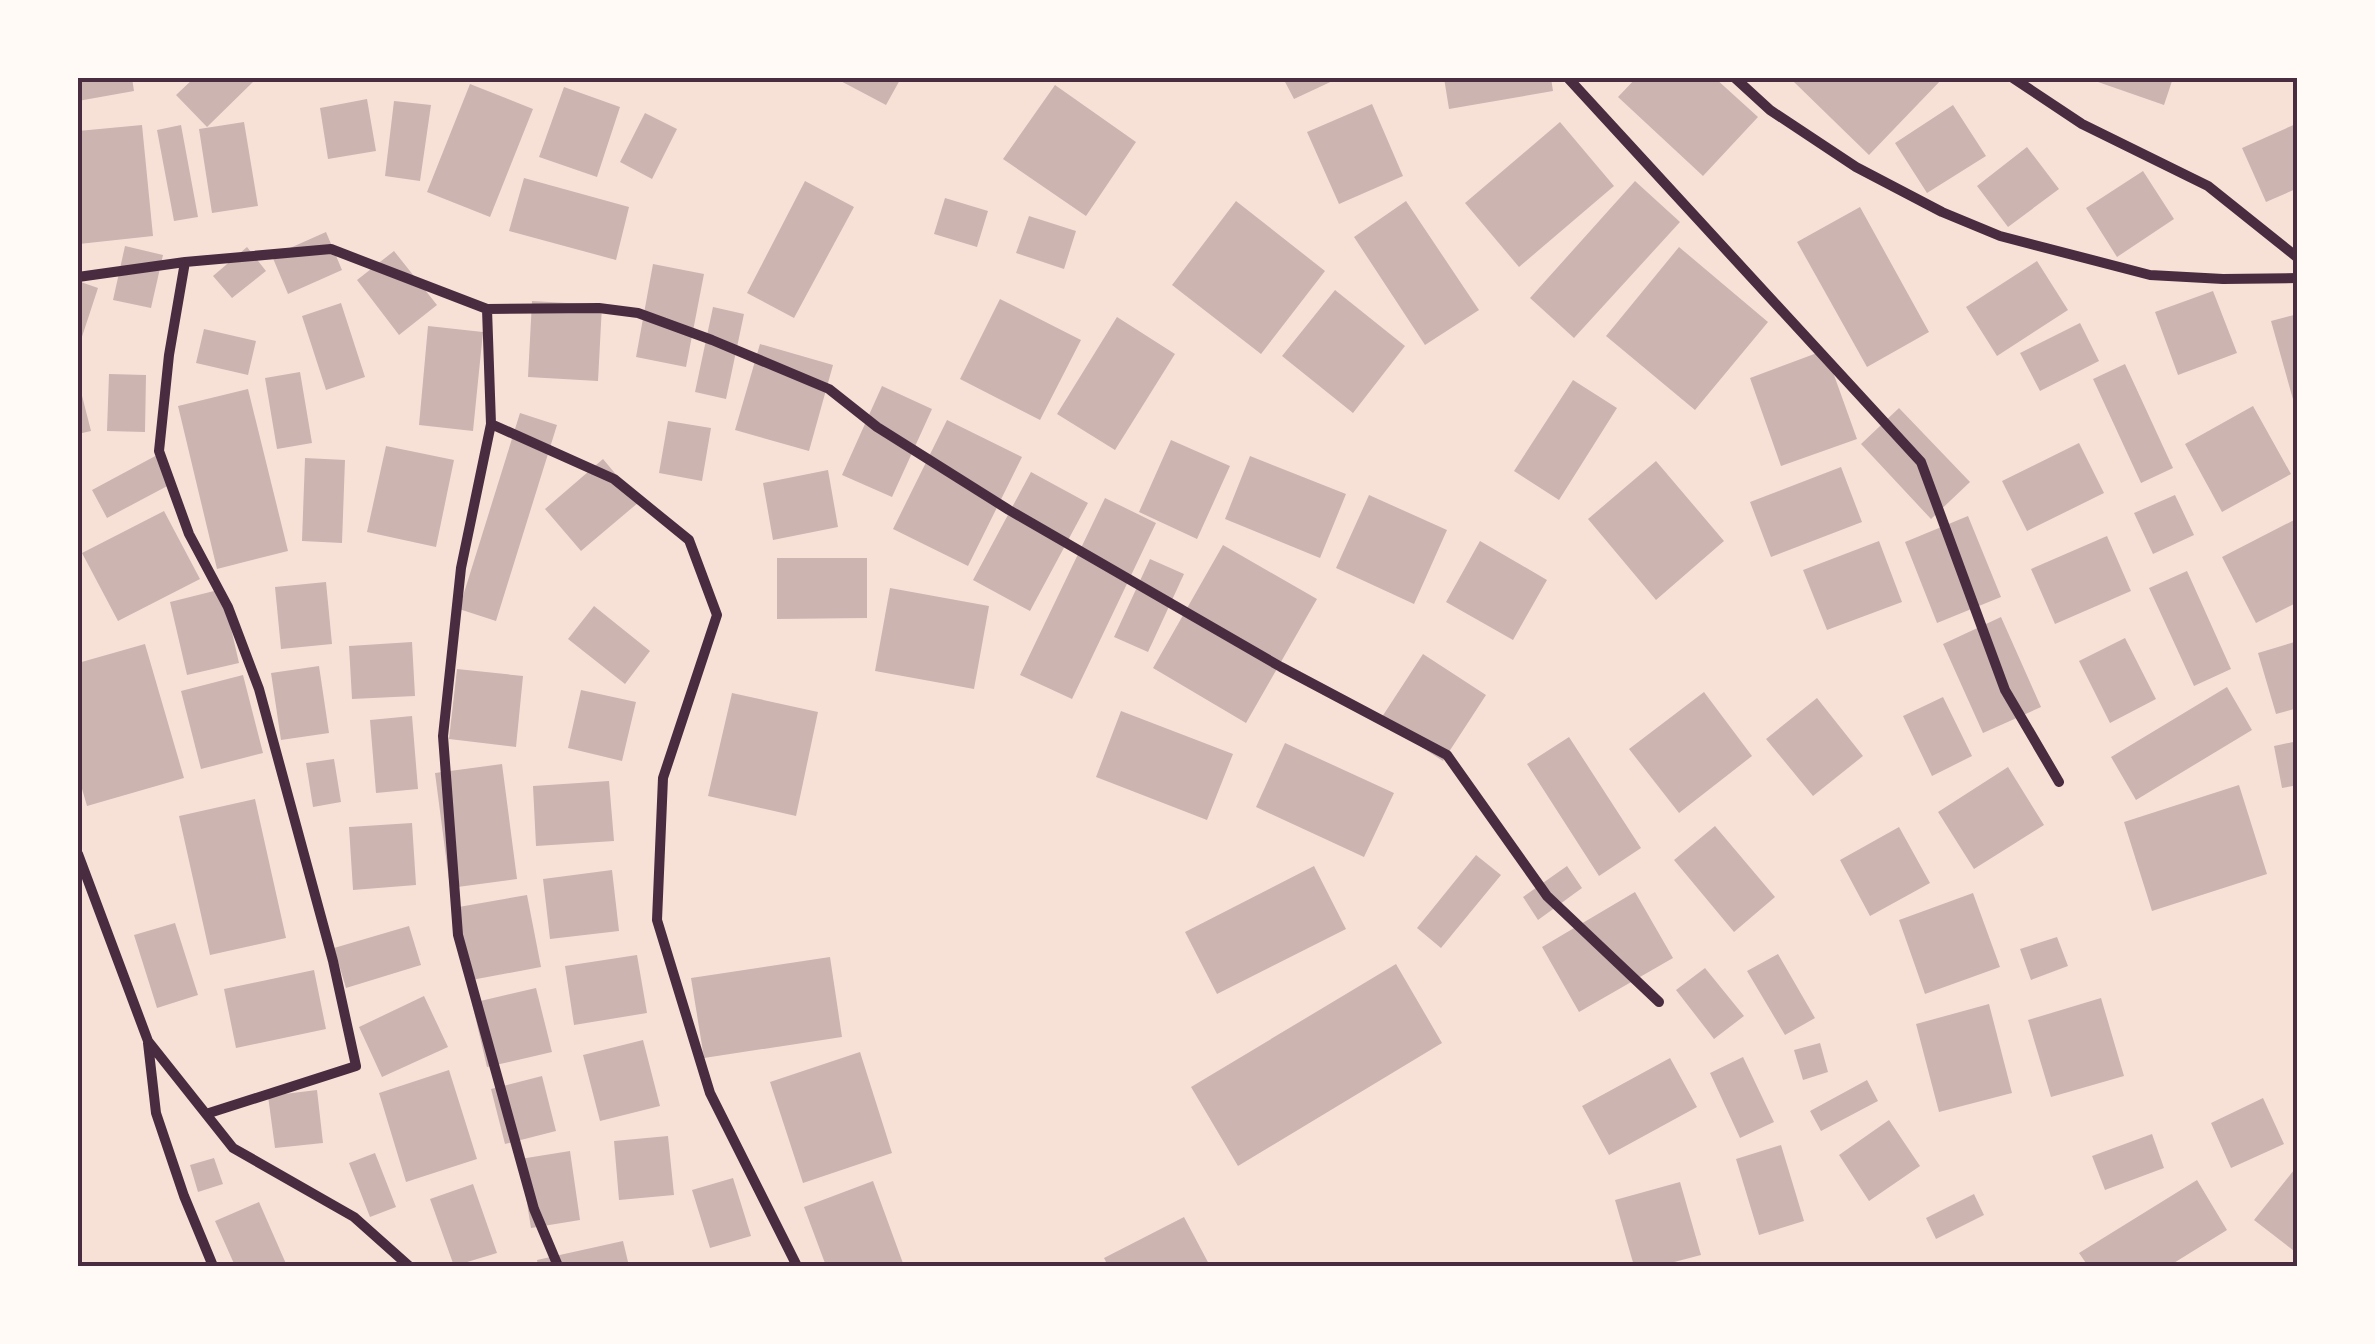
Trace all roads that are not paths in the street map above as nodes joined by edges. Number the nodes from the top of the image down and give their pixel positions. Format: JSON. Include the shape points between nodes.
{"nodes":[{"id":1,"x":1568,"y":78,"type":"edge"},
{"id":2,"x":1735,"y":78,"type":"edge"},
{"id":3,"x":2013,"y":78,"type":"edge"},
{"id":4,"x":2298,"y":258,"type":"edge"},
{"id":5,"x":186,"y":262,"type":"junction"},
{"id":6,"x":78,"y":277,"type":"edge"},
{"id":7,"x":2298,"y":278,"type":"edge"},
{"id":8,"x":487,"y":309,"type":"junction"},
{"id":9,"x":491,"y":424,"type":"junction"},
{"id":10,"x":2059,"y":782,"type":"dead end"},
{"id":11,"x":78,"y":854,"type":"edge"},
{"id":12,"x":1659,"y":1002,"type":"dead end"},
{"id":13,"x":148,"y":1040,"type":"junction"},
{"id":14,"x":206,"y":1114,"type":"junction"},
{"id":15,"x":212,"y":1266,"type":"edge"},
{"id":16,"x":409,"y":1266,"type":"edge"},
{"id":17,"x":558,"y":1266,"type":"edge"},
{"id":18,"x":797,"y":1266,"type":"edge"}],
"edges":[{"from":1,"to":10,"type":"street","via":[[1920,462],[2005,690]]},
{"from":2,"to":7,"type":"street","via":[[1856,168],[2000,236],[2150,274]]},
{"from":3,"to":4,"type":"street","via":[[2082,124],[2208,186]]},
{"from":5,"to":6,"type":"street"},
{"from":5,"to":8,"type":"street","via":[[330,248]]},
{"from":5,"to":14,"type":"street","via":[[160,450],[189,534],[228,606],[259,688],[356,1066]]},
{"from":8,"to":9,"type":"street"},
{"from":8,"to":12,"type":"street","via":[[638,313],[828,389],[1008,510],[1447,755],[1547,896]]},
{"from":9,"to":17,"type":"street","via":[[461,568],[444,736],[458,935],[534,1209]]},
{"from":9,"to":18,"type":"street","via":[[614,478],[688,540],[718,615],[663,778],[657,920],[710,1093]]},
{"from":11,"to":13,"type":"street"},
{"from":13,"to":14,"type":"street"},
{"from":13,"to":15,"type":"street","via":[[156,1113]]},
{"from":14,"to":16,"type":"street","via":[[233,1148],[354,1217]]}]}
